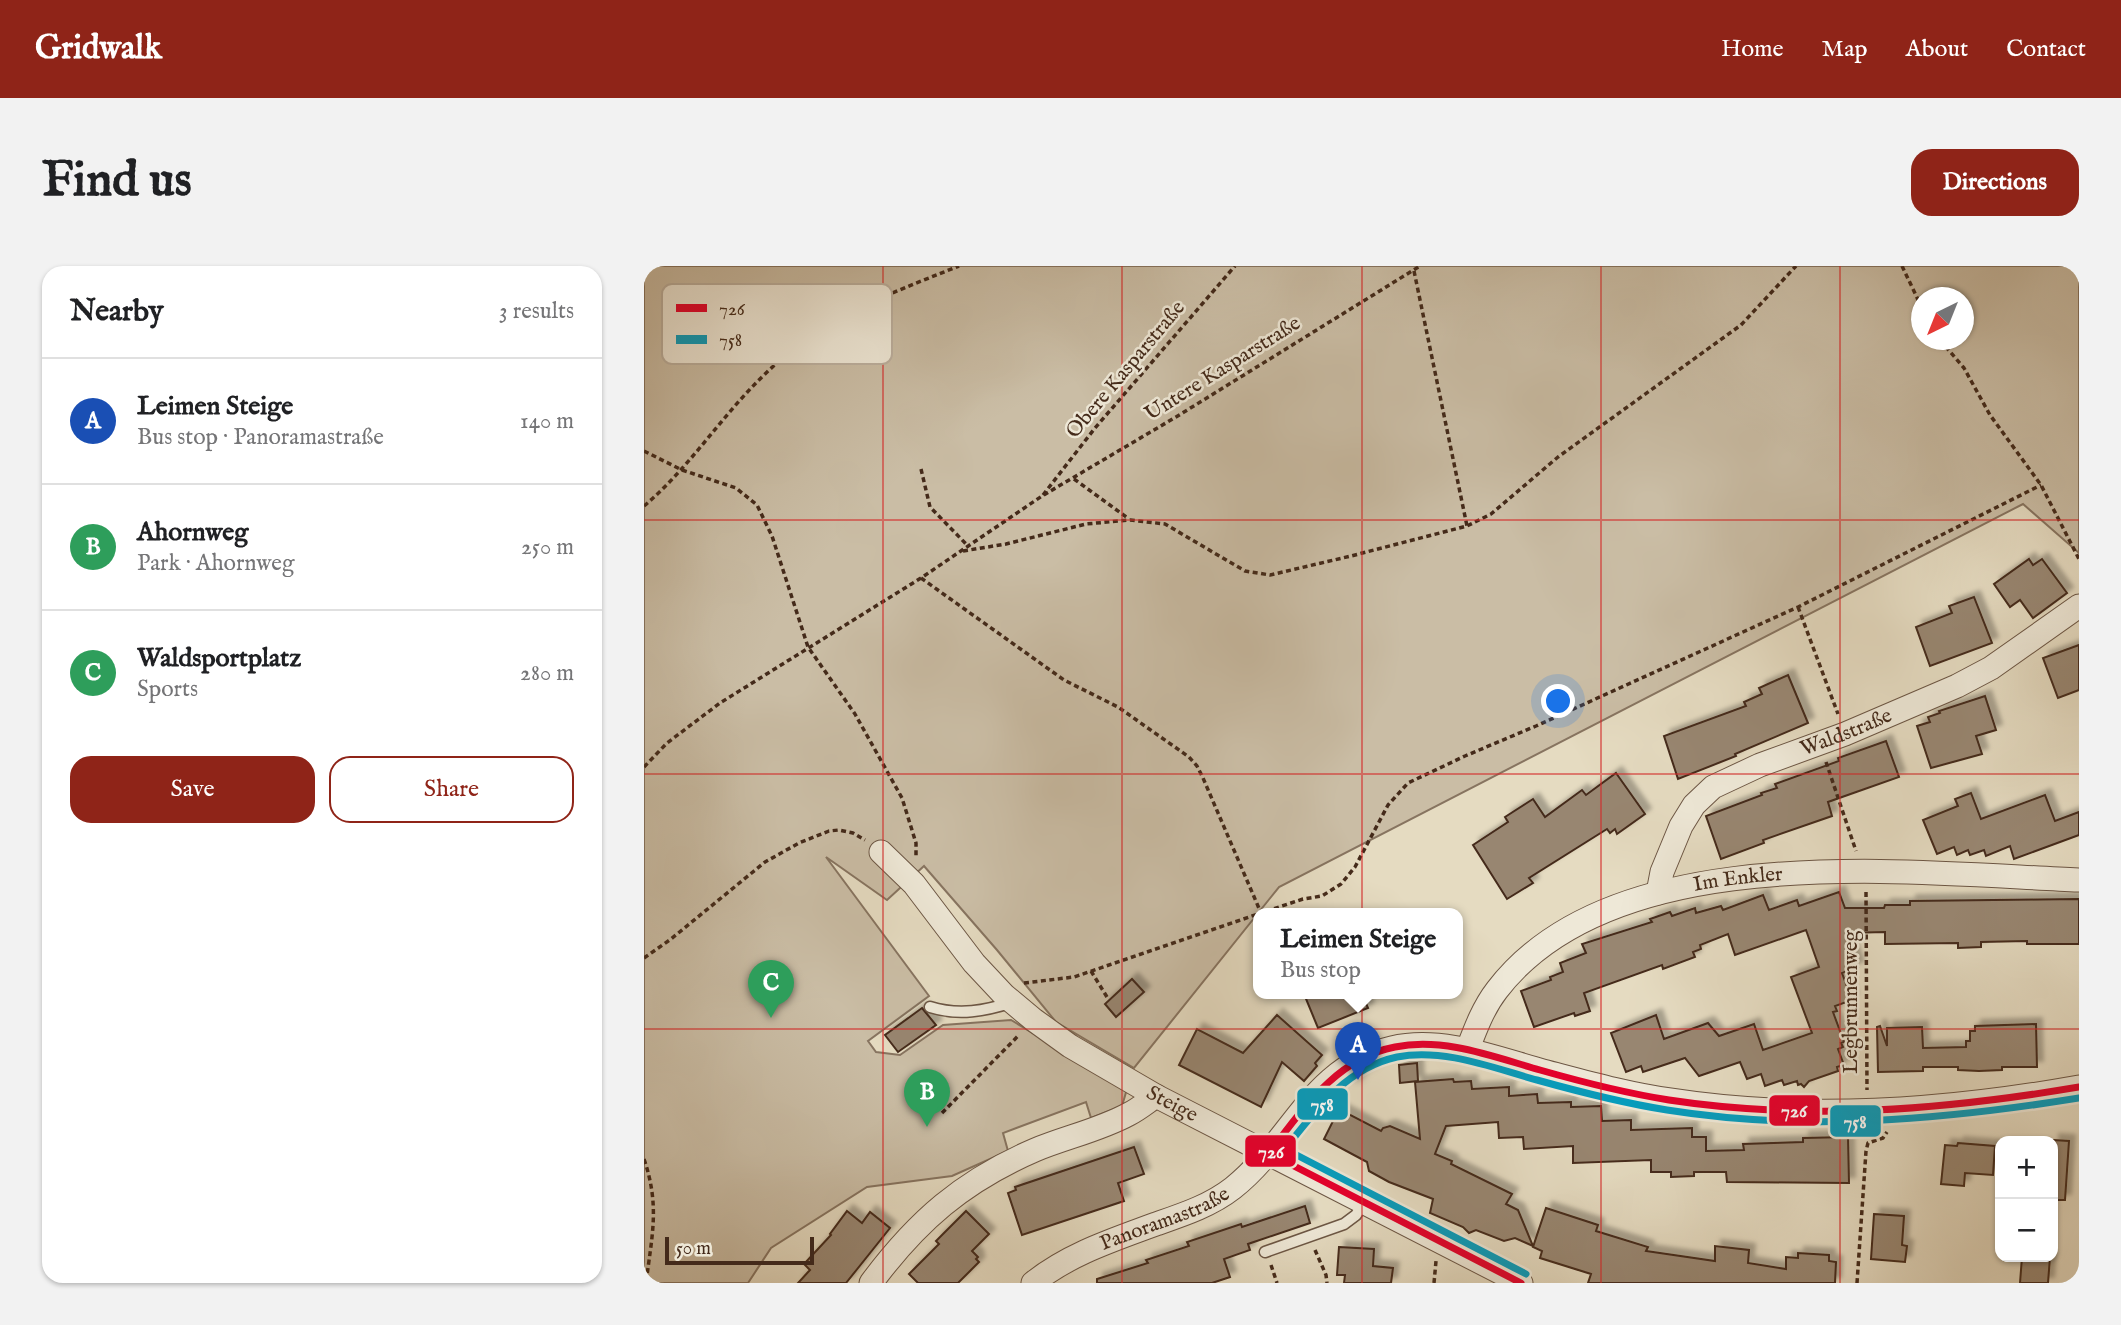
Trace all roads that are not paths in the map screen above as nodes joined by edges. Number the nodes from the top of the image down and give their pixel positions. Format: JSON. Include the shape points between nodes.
{"nodes":[{"id":1,"x":2079,"y":606,"type":"edge"},
{"id":2,"x":881,"y":852,"type":"road end"},
{"id":3,"x":2079,"y":880,"type":"edge"},
{"id":4,"x":1658,"y":893,"type":"junction"},
{"id":5,"x":1008,"y":999,"type":"junction"},
{"id":6,"x":930,"y":1007,"type":"dead end"},
{"id":7,"x":1467,"y":1051,"type":"junction"},
{"id":8,"x":2079,"y":1087,"type":"edge"},
{"id":9,"x":1156,"y":1096,"type":"junction"},
{"id":10,"x":1269,"y":1153,"type":"junction"},
{"id":11,"x":1364,"y":1202,"type":"junction"},
{"id":12,"x":1265,"y":1252,"type":"dead end"},
{"id":13,"x":871,"y":1283,"type":"edge"},
{"id":14,"x":1033,"y":1283,"type":"edge"},
{"id":15,"x":1521,"y":1283,"type":"edge"}],
"edges":[{"from":1,"to":4,"type":"street","name":"Waldstraße","via":[[1991,668],[1957,686],[1727,779],[1705,793],[1672,843]]},
{"from":2,"to":5,"type":"street","name":"Steige","via":[[914,884],[974,963]]},
{"from":3,"to":4,"type":"street","name":"Im Enkler","via":[[1866,882],[1763,876]]},
{"from":4,"to":7,"type":"street","name":"Im Enkler","via":[[1586,920],[1533,953],[1491,999]]},
{"from":5,"to":6,"type":"lane","via":[[990,1010],[965,1013]]},
{"from":5,"to":9,"type":"street","name":"Steige","via":[[1070,1046]]},
{"from":7,"to":8,"type":"street","name":"Panoramastraße","via":[[1615,1090],[1734,1108],[1867,1111]]},
{"from":7,"to":10,"type":"street","name":"Panoramastraße","via":[[1416,1044],[1351,1063],[1332,1077]]},
{"from":9,"to":10,"type":"street","name":"Steige"},
{"from":9,"to":13,"type":"street","via":[[1114,1121],[987,1172],[927,1218]]},
{"from":10,"to":11,"type":"street","name":"Steige"},
{"from":10,"to":14,"type":"street","name":"Panoramastraße","via":[[1214,1201],[1080,1253]]},
{"from":11,"to":12,"type":"lane","via":[[1344,1224]]},
{"from":11,"to":15,"type":"street","name":"Steige"}]}
